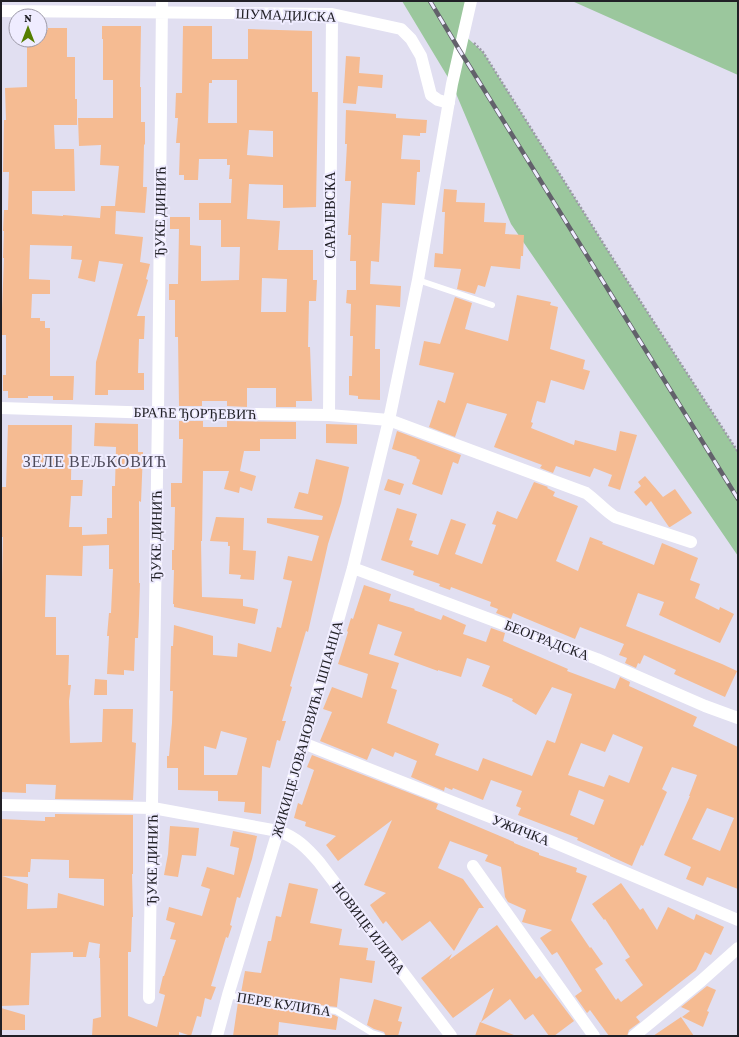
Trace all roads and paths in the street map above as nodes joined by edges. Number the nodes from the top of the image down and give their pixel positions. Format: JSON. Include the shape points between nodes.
{"nodes":[{"id":1,"x":471,"y":1,"type":"edge"},
{"id":2,"x":76,"y":7,"type":"edge"},
{"id":3,"x":162,"y":7,"type":"edge"},
{"id":4,"x":1,"y":11,"type":"edge"},
{"id":5,"x":332,"y":14,"type":"junction"},
{"id":6,"x":463,"y":34,"type":"junction"},
{"id":7,"x":449,"y":103,"type":"junction"},
{"id":8,"x":418,"y":280,"type":"junction"},
{"id":9,"x":492,"y":305,"type":"dead end"},
{"id":10,"x":1,"y":408,"type":"edge"},
{"id":11,"x":158,"y":413,"type":"junction"},
{"id":12,"x":329,"y":415,"type":"junction"},
{"id":13,"x":389,"y":420,"type":"junction"},
{"id":14,"x":738,"y":452,"type":"edge"},
{"id":15,"x":691,"y":542,"type":"dead end"},
{"id":16,"x":353,"y":568,"type":"junction"},
{"id":17,"x":738,"y":718,"type":"edge"},
{"id":18,"x":303,"y":743,"type":"junction"},
{"id":19,"x":1,"y":805,"type":"edge"},
{"id":20,"x":153,"y":808,"type":"junction"},
{"id":21,"x":278,"y":831,"type":"junction"},
{"id":22,"x":474,"y":866,"type":"dead end"},
{"id":23,"x":738,"y":920,"type":"edge"},
{"id":24,"x":738,"y":948,"type":"edge"},
{"id":25,"x":228,"y":995,"type":"junction"},
{"id":26,"x":149,"y":998,"type":"dead end"},
{"id":27,"x":217,"y":1036,"type":"edge"},
{"id":28,"x":382,"y":1036,"type":"edge"},
{"id":29,"x":450,"y":1036,"type":"edge"},
{"id":30,"x":594,"y":1036,"type":"edge"},
{"id":31,"x":634,"y":1036,"type":"edge"}],
"edges":[{"from":1,"to":6,"type":"street","name":"ЖИКИЦЕ ЈОВАНОВИЋА ШПАНЦА"},
{"from":2,"to":3,"type":"street","name":"ШУМАДИЈСКА"},
{"from":2,"to":4,"type":"street","name":"ШУМАДИЈСКА"},
{"from":3,"to":5,"type":"street","name":"ШУМАДИЈСКА"},
{"from":3,"to":11,"type":"street","name":"ЂУКЕ ДИНИЋ"},
{"from":5,"to":7,"type":"street","name":"ШУМАДИЈСКА","via":[[401,30],[411,39],[422,56],[431,95]]},
{"from":5,"to":12,"type":"street","name":"САРАЈЕВСКА"},
{"from":6,"to":7,"type":"street","name":"ЖИКИЦЕ ЈОВАНОВИЋА ШПАНЦА"},
{"from":6,"to":14,"type":"path","via":[[483,52]]},
{"from":7,"to":8,"type":"street","name":"ЖИКИЦЕ ЈОВАНОВИЋА ШПАНЦА"},
{"from":8,"to":9,"type":"lane"},
{"from":8,"to":13,"type":"street","name":"ЖИКИЦЕ ЈОВАНОВИЋА ШПАНЦА"},
{"from":10,"to":11,"type":"street","name":"БРАЋЕ ЂОРЂЕВИЋ"},
{"from":11,"to":12,"type":"street","name":"БРАЋЕ ЂОРЂЕВИЋ"},
{"from":11,"to":20,"type":"street","name":"ЂУКЕ ДИНИЋ"},
{"from":12,"to":13,"type":"street","name":"БРАЋЕ ЂОРЂЕВИЋ"},
{"from":13,"to":15,"type":"street","via":[[586,493],[615,517]]},
{"from":13,"to":16,"type":"street","name":"ЖИКИЦЕ ЈОВАНОВИЋА ШПАНЦА"},
{"from":16,"to":17,"type":"street","name":"БЕОГРАДСКА","via":[[597,659]]},
{"from":16,"to":18,"type":"street","name":"ЖИКИЦЕ ЈОВАНОВИЋА ШПАНЦА"},
{"from":18,"to":21,"type":"street","name":"ЖИКИЦЕ ЈОВАНОВИЋА ШПАНЦА"},
{"from":18,"to":23,"type":"street","name":"УЖИЧКА"},
{"from":19,"to":20,"type":"street","name":"НОВИЦЕ ИЛИЋА"},
{"from":20,"to":21,"type":"street","name":"НОВИЦЕ ИЛИЋА"},
{"from":20,"to":26,"type":"street","name":"ЂУКЕ ДИНИЋ"},
{"from":21,"to":25,"type":"street","name":"ЖИКИЦЕ ЈОВАНОВИЋА ШПАНЦА"},
{"from":21,"to":29,"type":"street","name":"НОВИЦЕ ИЛИЋА","via":[[298,840],[309,850]]},
{"from":22,"to":30,"type":"street"},
{"from":24,"to":31,"type":"street"},
{"from":25,"to":27,"type":"street","name":"ЖИКИЦЕ ЈОВАНОВИЋА ШПАНЦА"},
{"from":25,"to":28,"type":"lane","name":"ПЕРЕ КУЛИЋА","via":[[336,1011],[372,1033]]}]}
